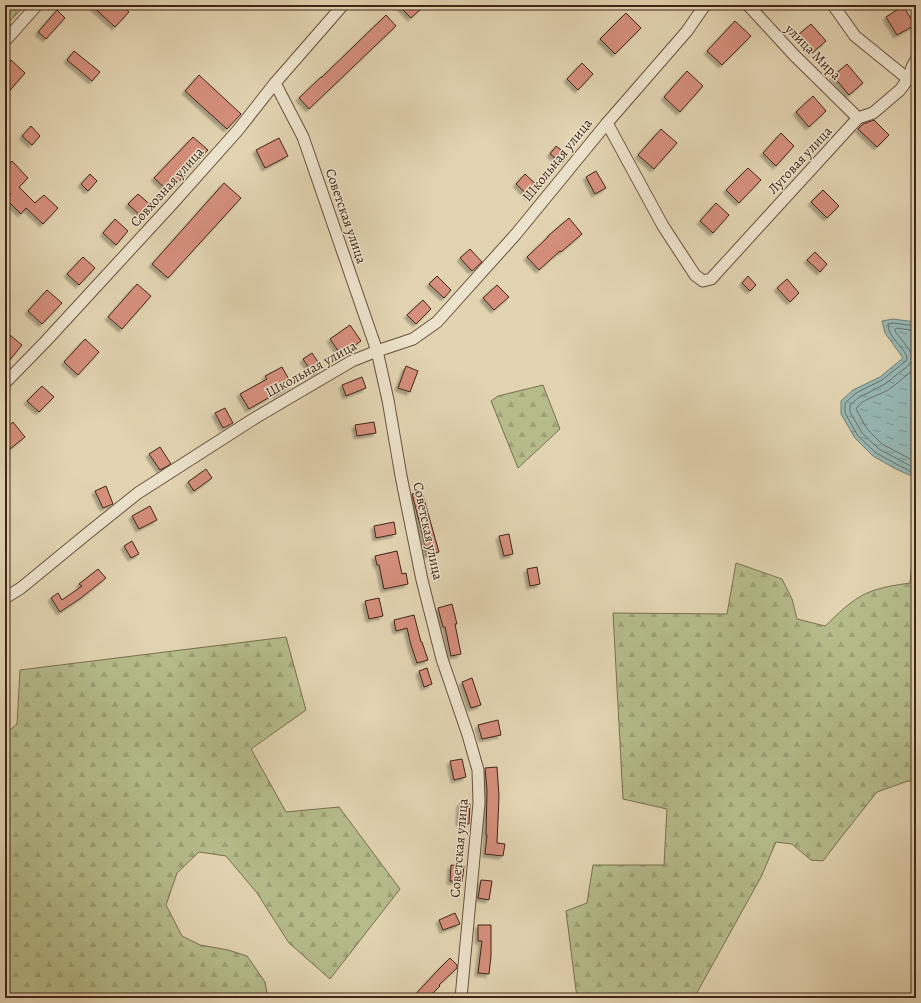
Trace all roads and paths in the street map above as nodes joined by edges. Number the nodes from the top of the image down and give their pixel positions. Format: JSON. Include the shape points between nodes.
{"nodes":[{"id":1,"x":37,"y":5,"type":"edge"},
{"id":2,"x":343,"y":5,"type":"edge"},
{"id":3,"x":705,"y":5,"type":"edge"},
{"id":4,"x":748,"y":5,"type":"edge"},
{"id":5,"x":833,"y":5,"type":"edge"},
{"id":6,"x":5,"y":41,"type":"edge"},
{"id":7,"x":916,"y":60,"type":"edge"},
{"id":8,"x":908,"y":79,"type":"junction"},
{"id":9,"x":275,"y":83,"type":"junction"},
{"id":10,"x":858,"y":118,"type":"junction"},
{"id":11,"x":607,"y":123,"type":"junction"},
{"id":12,"x":377,"y":351,"type":"junction"},
{"id":13,"x":5,"y":382,"type":"edge"},
{"id":14,"x":5,"y":598,"type":"edge"},
{"id":15,"x":460,"y":998,"type":"edge"}],
"edges":[{"from":1,"to":6,"type":"street"},
{"from":2,"to":9,"type":"street","name":"Совхозная улица"},
{"from":3,"to":11,"type":"street","name":"Школьная улица","via":[[687,31]]},
{"from":4,"to":10,"type":"street","name":"улица Мира"},
{"from":5,"to":8,"type":"street","via":[[855,36]]},
{"from":7,"to":8,"type":"street","name":"Луговая улица"},
{"from":8,"to":10,"type":"street","name":"Луговая улица","via":[[900,90],[873,113]]},
{"from":9,"to":12,"type":"street","name":"Советская улица","via":[[303,137]]},
{"from":9,"to":13,"type":"street","name":"Совхозная улица","via":[[238,130],[173,203]]},
{"from":10,"to":11,"type":"street","name":"Луговая улица","via":[[711,279],[703,281],[695,275],[663,226]]},
{"from":11,"to":12,"type":"street","name":"Школьная улица","via":[[516,234],[437,322],[413,339]]},
{"from":12,"to":14,"type":"street","name":"Школьная улица","via":[[352,361],[255,418],[138,493],[21,588]]},
{"from":12,"to":15,"type":"street","name":"Советская улица","via":[[422,580],[442,659],[478,770],[479,803]]}]}
